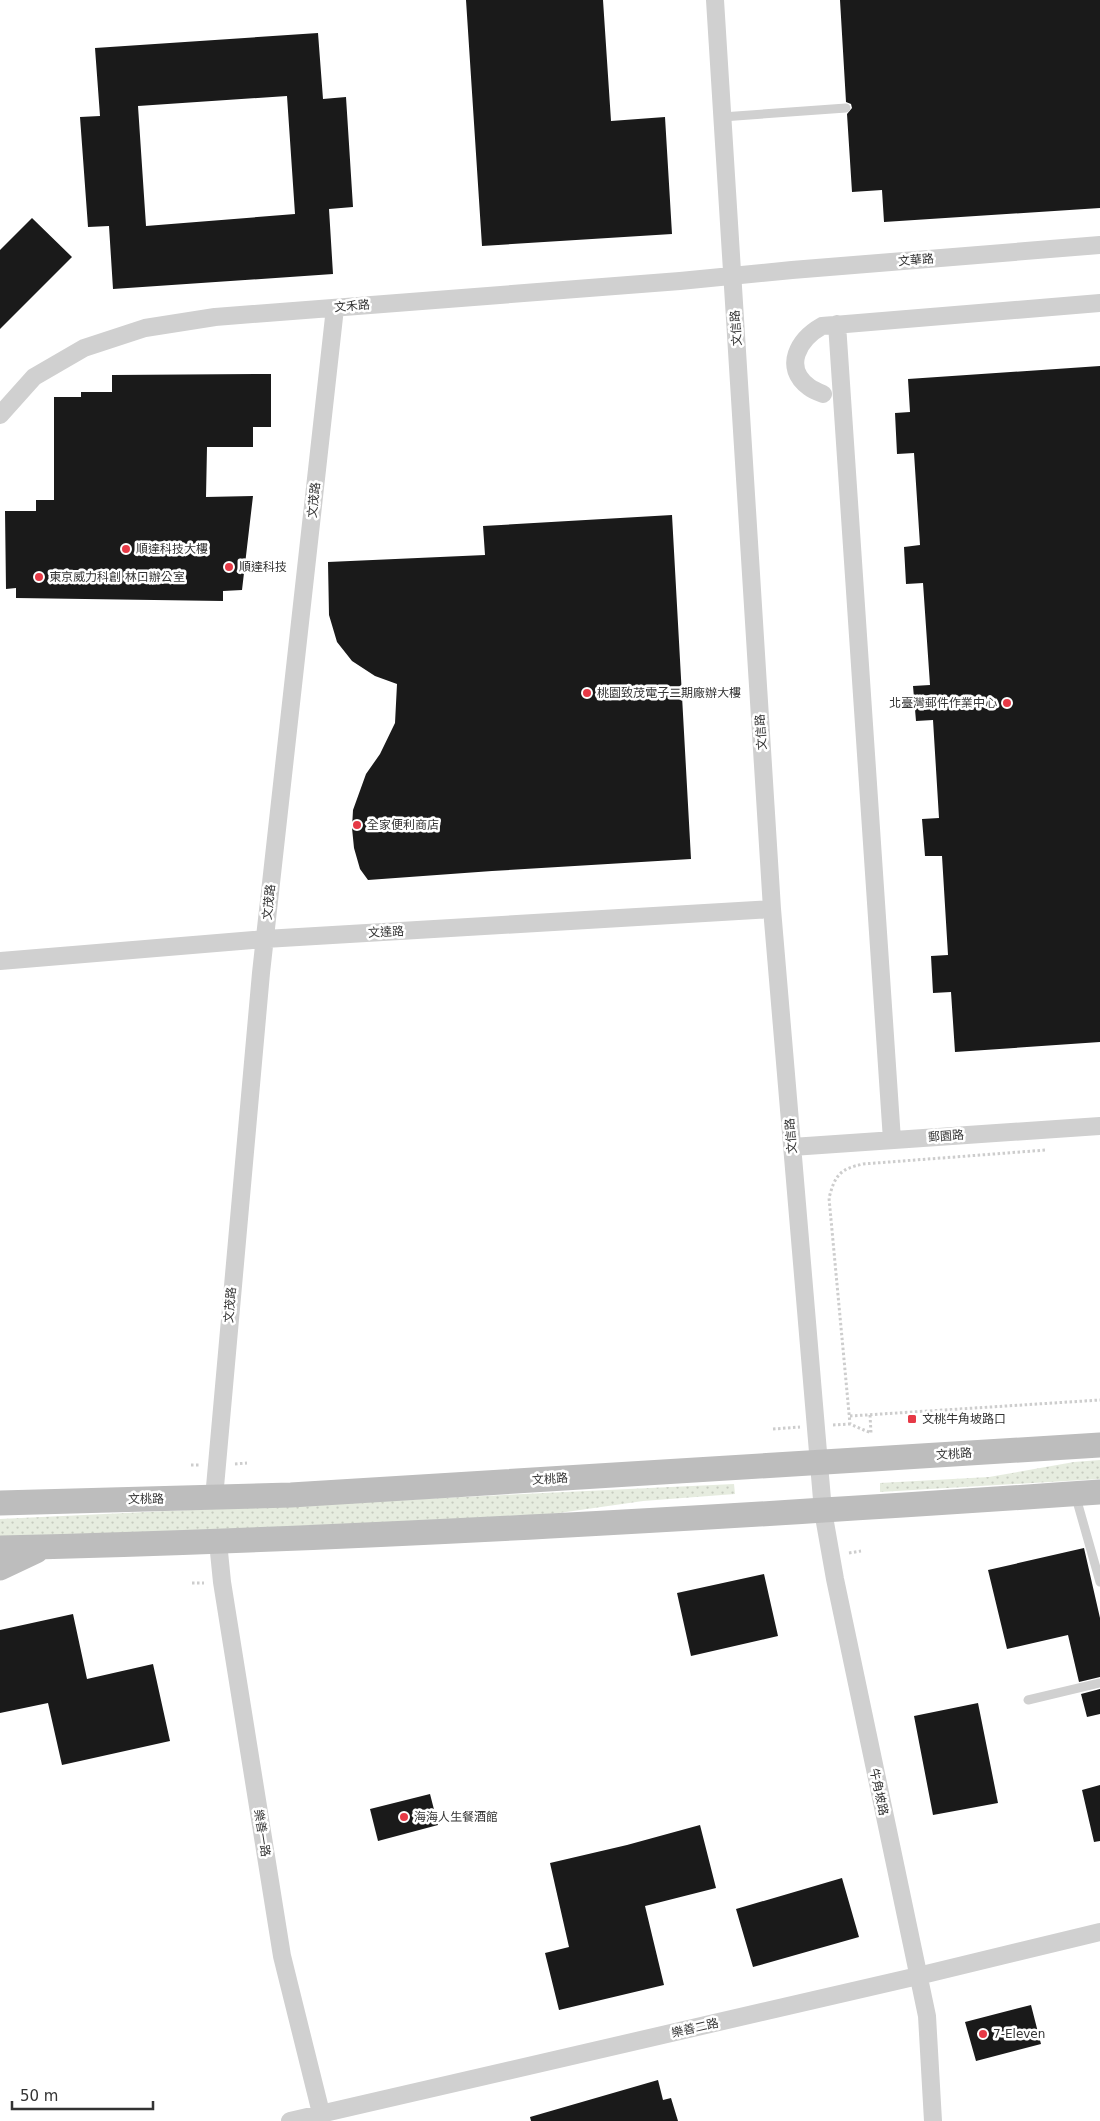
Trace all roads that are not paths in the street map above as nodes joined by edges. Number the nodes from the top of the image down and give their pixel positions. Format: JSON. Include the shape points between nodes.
{"nodes":[{"id":1,"x":715,"y":0,"type":"edge"},
{"id":2,"x":846,"y":108,"type":"dead end"},
{"id":3,"x":722,"y":117,"type":"junction"},
{"id":4,"x":1100,"y":245,"type":"edge"},
{"id":5,"x":732,"y":276,"type":"junction"},
{"id":6,"x":1100,"y":303,"type":"edge"},
{"id":7,"x":335,"y":308,"type":"junction"},
{"id":8,"x":838,"y":324,"type":"junction"},
{"id":9,"x":823,"y":394,"type":"dead end"},
{"id":10,"x":0,"y":415,"type":"edge"},
{"id":11,"x":772,"y":909,"type":"junction"},
{"id":12,"x":265,"y":939,"type":"junction"},
{"id":13,"x":0,"y":961,"type":"edge"},
{"id":14,"x":1100,"y":1126,"type":"edge"},
{"id":15,"x":892,"y":1140,"type":"junction"},
{"id":16,"x":792,"y":1147,"type":"junction"},
{"id":17,"x":1100,"y":1445,"type":"edge"},
{"id":18,"x":819,"y":1463,"type":"junction"},
{"id":19,"x":1100,"y":1492,"type":"edge"},
{"id":20,"x":1075,"y":1494,"type":"junction"},
{"id":21,"x":214,"y":1498,"type":"junction"},
{"id":22,"x":0,"y":1503,"type":"edge"},
{"id":23,"x":823,"y":1511,"type":"junction"},
{"id":24,"x":218,"y":1542,"type":"junction"},
{"id":25,"x":45,"y":1547,"type":"junction"},
{"id":26,"x":0,"y":1548,"type":"edge"},
{"id":27,"x":0,"y":1568,"type":"edge"},
{"id":28,"x":1100,"y":1582,"type":"edge"},
{"id":29,"x":1100,"y":1684,"type":"edge"},
{"id":30,"x":1028,"y":1700,"type":"dead end"},
{"id":31,"x":1100,"y":1932,"type":"edge"},
{"id":32,"x":918,"y":1976,"type":"junction"},
{"id":33,"x":322,"y":2117,"type":"edge"},
{"id":34,"x":290,"y":2121,"type":"edge"},
{"id":35,"x":933,"y":2121,"type":"edge"}],
"edges":[{"from":1,"to":3,"type":"street","name":"文信路"},
{"from":2,"to":3,"type":"lane"},
{"from":3,"to":5,"type":"street","name":"文信路"},
{"from":4,"to":5,"type":"street","name":"文華路"},
{"from":5,"to":7,"type":"street","name":"文禾路"},
{"from":5,"to":11,"type":"street","name":"文信路"},
{"from":6,"to":8,"type":"street"},
{"from":7,"to":10,"type":"street","name":"文禾路","via":[[215,317],[137,331],[84,348],[34,377]]},
{"from":7,"to":12,"type":"street","name":"文茂路"},
{"from":8,"to":9,"type":"street","via":[[822,326],[798,346],[797,374],[808,386]]},
{"from":8,"to":15,"type":"street"},
{"from":11,"to":12,"type":"street","name":"文達路"},
{"from":11,"to":16,"type":"street","name":"文信路"},
{"from":12,"to":13,"type":"street","name":"文達路"},
{"from":12,"to":21,"type":"street","name":"文茂路"},
{"from":14,"to":15,"type":"street","name":"郵園路"},
{"from":15,"to":16,"type":"street","name":"郵園路"},
{"from":16,"to":18,"type":"street","name":"文信路"},
{"from":17,"to":18,"type":"street","name":"文桃路"},
{"from":18,"to":21,"type":"street","name":"文桃路"},
{"from":18,"to":23,"type":"street","name":"牛角坡路"},
{"from":19,"to":20,"type":"street"},
{"from":20,"to":23,"type":"street"},
{"from":20,"to":28,"type":"lane"},
{"from":21,"to":22,"type":"street","name":"文桃路"},
{"from":23,"to":24,"type":"street"},
{"from":23,"to":32,"type":"street","name":"牛角坡路"},
{"from":24,"to":25,"type":"street"},
{"from":24,"to":33,"type":"street","name":"樂善一路","via":[[282,1956]]},
{"from":25,"to":26,"type":"street"},
{"from":25,"to":27,"type":"street"},
{"from":29,"to":30,"type":"lane"},
{"from":31,"to":32,"type":"street","name":"樂善二路"},
{"from":32,"to":33,"type":"street","name":"樂善二路"},
{"from":32,"to":35,"type":"street","name":"牛角坡路","via":[[929,2035]]},
{"from":33,"to":34,"type":"street","name":"樂善二路"}]}
